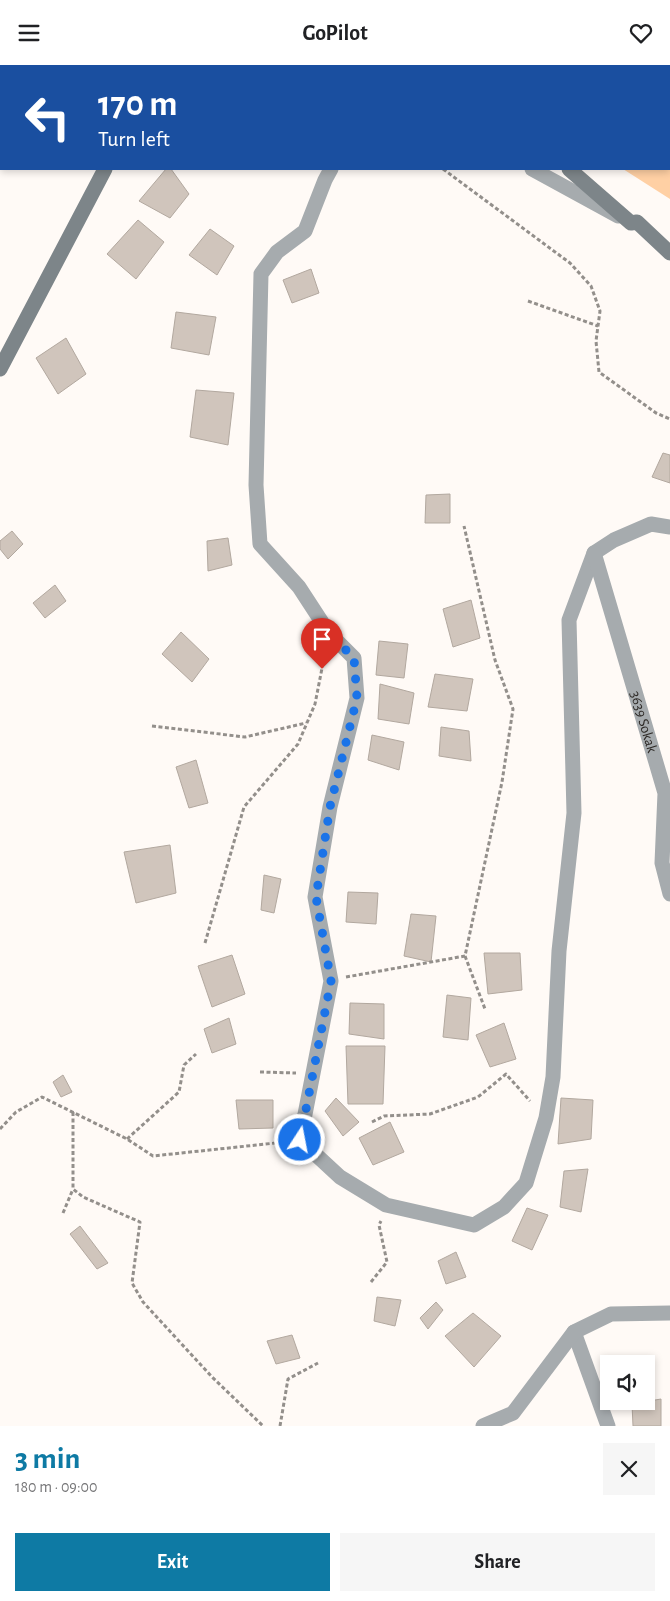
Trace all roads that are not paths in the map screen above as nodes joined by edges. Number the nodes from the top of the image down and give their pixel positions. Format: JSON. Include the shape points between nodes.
{"nodes":[{"id":1,"x":104,"y":170,"type":"edge"},
{"id":2,"x":330,"y":170,"type":"edge"},
{"id":3,"x":534,"y":170,"type":"edge"},
{"id":4,"x":570,"y":170,"type":"edge"},
{"id":5,"x":630,"y":223,"type":"junction"},
{"id":6,"x":670,"y":253,"type":"edge"},
{"id":7,"x":0,"y":369,"type":"edge"},
{"id":8,"x":670,"y":527,"type":"edge"},
{"id":9,"x":594,"y":553,"type":"junction"},
{"id":10,"x":670,"y":894,"type":"edge"},
{"id":11,"x":670,"y":1313,"type":"edge"},
{"id":12,"x":574,"y":1332,"type":"junction"},
{"id":13,"x":483,"y":1426,"type":"edge"},
{"id":14,"x":608,"y":1426,"type":"edge"}],
"edges":[{"from":1,"to":7,"type":"street"},
{"from":2,"to":9,"type":"street","via":[[306,231],[277,251],[261,274],[256,485],[260,544],[299,587],[329,633],[354,658],[357,698],[330,807],[316,897],[331,981],[300,1140],[340,1177],[386,1205],[474,1225],[504,1207],[526,1183],[546,1118],[553,1077],[558,951],[574,813],[569,620]]},
{"from":3,"to":5,"type":"street"},
{"from":4,"to":5,"type":"street"},
{"from":5,"to":6,"type":"street","via":[[637,221]]},
{"from":8,"to":9,"type":"street","via":[[651,524],[614,540]]},
{"from":9,"to":10,"type":"street","name":"3639 Sokak","via":[[665,793],[662,863]]},
{"from":11,"to":12,"type":"street","via":[[611,1314]]},
{"from":12,"to":13,"type":"street","via":[[513,1413]]},
{"from":12,"to":14,"type":"street"}]}
